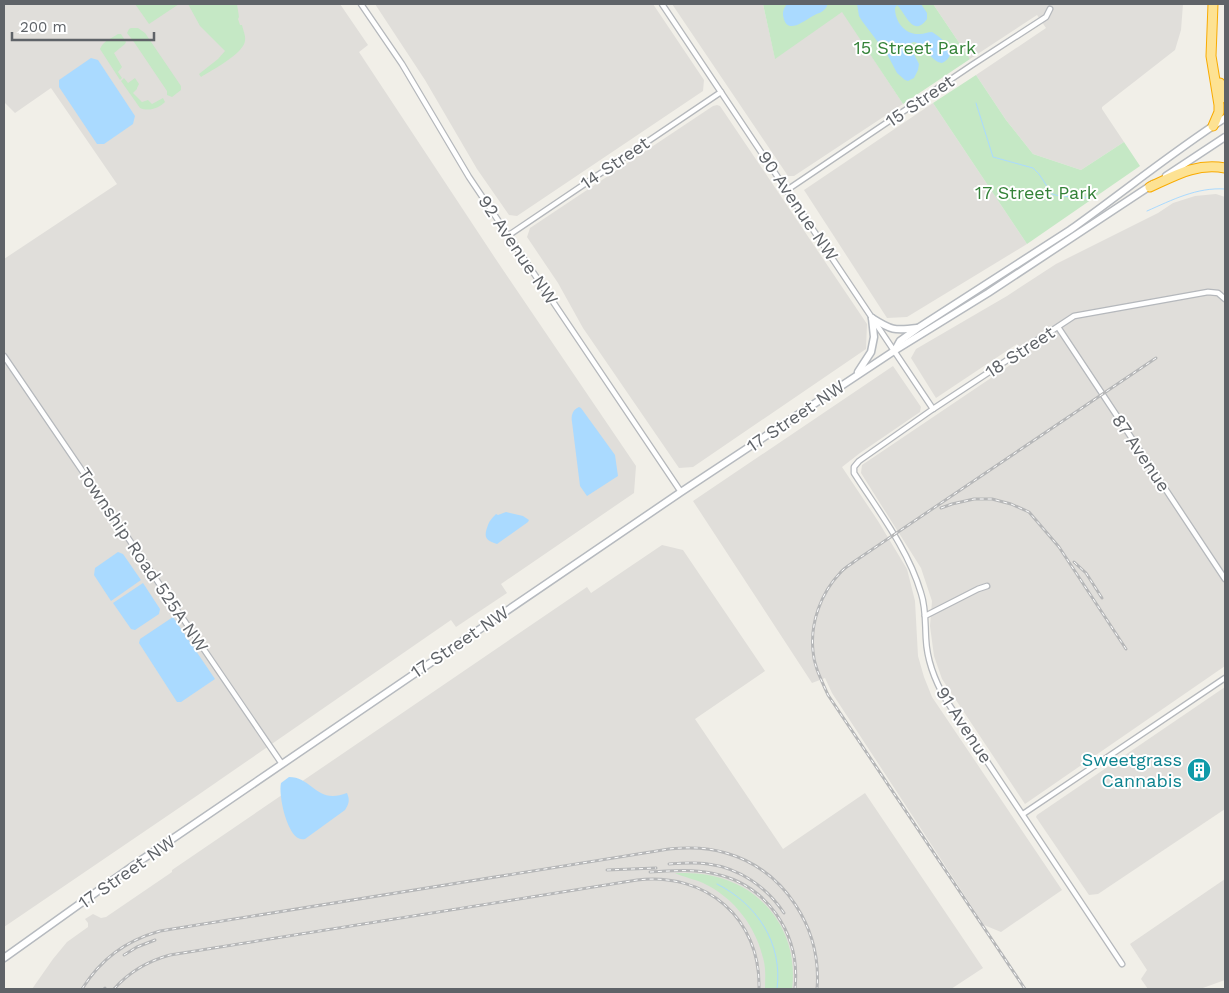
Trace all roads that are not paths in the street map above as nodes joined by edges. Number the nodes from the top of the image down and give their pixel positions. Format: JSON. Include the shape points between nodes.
{"nodes":[{"id":1,"x":361,"y":4,"type":"edge"},
{"id":2,"x":662,"y":4,"type":"edge"},
{"id":3,"x":1213,"y":4,"type":"edge"},
{"id":4,"x":1050,"y":9,"type":"dead end"},
{"id":5,"x":1212,"y":38,"type":"junction"},
{"id":6,"x":721,"y":92,"type":"junction"},
{"id":7,"x":1225,"y":98,"type":"edge"},
{"id":8,"x":1225,"y":118,"type":"edge"},
{"id":9,"x":1213,"y":126,"type":"junction"},
{"id":10,"x":1225,"y":137,"type":"edge"},
{"id":11,"x":1225,"y":168,"type":"edge"},
{"id":12,"x":1150,"y":187,"type":"junction"},
{"id":13,"x":787,"y":190,"type":"junction"},
{"id":14,"x":509,"y":235,"type":"junction"},
{"id":15,"x":1225,"y":299,"type":"edge"},
{"id":16,"x":872,"y":318,"type":"junction"},
{"id":17,"x":1058,"y":327,"type":"junction"},
{"id":18,"x":918,"y":328,"type":"junction"},
{"id":19,"x":894,"y":351,"type":"junction"},
{"id":20,"x":4,"y":356,"type":"edge"},
{"id":21,"x":856,"y":376,"type":"junction"},
{"id":22,"x":933,"y":409,"type":"junction"},
{"id":23,"x":854,"y":466,"type":"joint"},
{"id":24,"x":681,"y":492,"type":"junction"},
{"id":25,"x":1225,"y":579,"type":"edge"},
{"id":26,"x":987,"y":586,"type":"dead end"},
{"id":27,"x":925,"y":616,"type":"junction"},
{"id":28,"x":1225,"y":678,"type":"edge"},
{"id":29,"x":282,"y":764,"type":"junction"},
{"id":30,"x":1023,"y":814,"type":"junction"},
{"id":31,"x":4,"y":958,"type":"edge"},
{"id":32,"x":1122,"y":964,"type":"dead end"}],
"edges":[{"from":1,"to":14,"type":"street","name":"92 Avenue NW"},
{"from":2,"to":6,"type":"street","name":"90 Avenue NW"},
{"from":3,"to":5,"type":"highway"},
{"from":4,"to":13,"type":"street","name":"15 Street","via":[[1046,18]]},
{"from":5,"to":7,"type":"highway"},
{"from":5,"to":9,"type":"highway","via":[[1211,56],[1219,105]]},
{"from":6,"to":13,"type":"street","name":"90 Avenue NW"},
{"from":6,"to":14,"type":"street","name":"14 Street"},
{"from":8,"to":9,"type":"main road","name":"17 Street NW"},
{"from":9,"to":18,"type":"main road","name":"17 Street NW","via":[[1070,230]]},
{"from":10,"to":12,"type":"main road","name":"17 Street NW"},
{"from":11,"to":12,"type":"highway","via":[[1185,171]]},
{"from":12,"to":19,"type":"main road","name":"17 Street NW"},
{"from":13,"to":16,"type":"street","name":"90 Avenue NW"},
{"from":14,"to":24,"type":"street","name":"92 Avenue NW"},
{"from":15,"to":17,"type":"street","name":"18 Street","via":[[1218,293],[1208,292],[1074,316]]},
{"from":16,"to":18,"type":"main road","via":[[898,330]]},
{"from":16,"to":19,"type":"street","name":"90 Avenue NW"},
{"from":16,"to":21,"type":"main road","via":[[874,337],[871,352]]},
{"from":17,"to":22,"type":"street","name":"18 Street"},
{"from":17,"to":25,"type":"street","name":"87 Avenue"},
{"from":18,"to":19,"type":"main road","name":"17 Street NW","via":[[900,341]]},
{"from":19,"to":21,"type":"main road","name":"17 Street NW"},
{"from":19,"to":22,"type":"street","name":"90 Avenue NW"},
{"from":20,"to":29,"type":"street","name":"Township Road 525A NW"},
{"from":21,"to":24,"type":"main road","name":"17 Street NW"},
{"from":22,"to":23,"type":"street","name":"18 Street"},
{"from":23,"to":27,"type":"street","name":"91 Avenue","via":[[854,474],[914,570]]},
{"from":24,"to":29,"type":"main road","name":"17 Street NW"},
{"from":26,"to":27,"type":"street"},
{"from":27,"to":30,"type":"street","name":"91 Avenue","via":[[928,661],[937,685]]},
{"from":28,"to":30,"type":"street"},
{"from":29,"to":31,"type":"main road","name":"17 Street NW"},
{"from":30,"to":32,"type":"street","name":"91 Avenue"}]}
